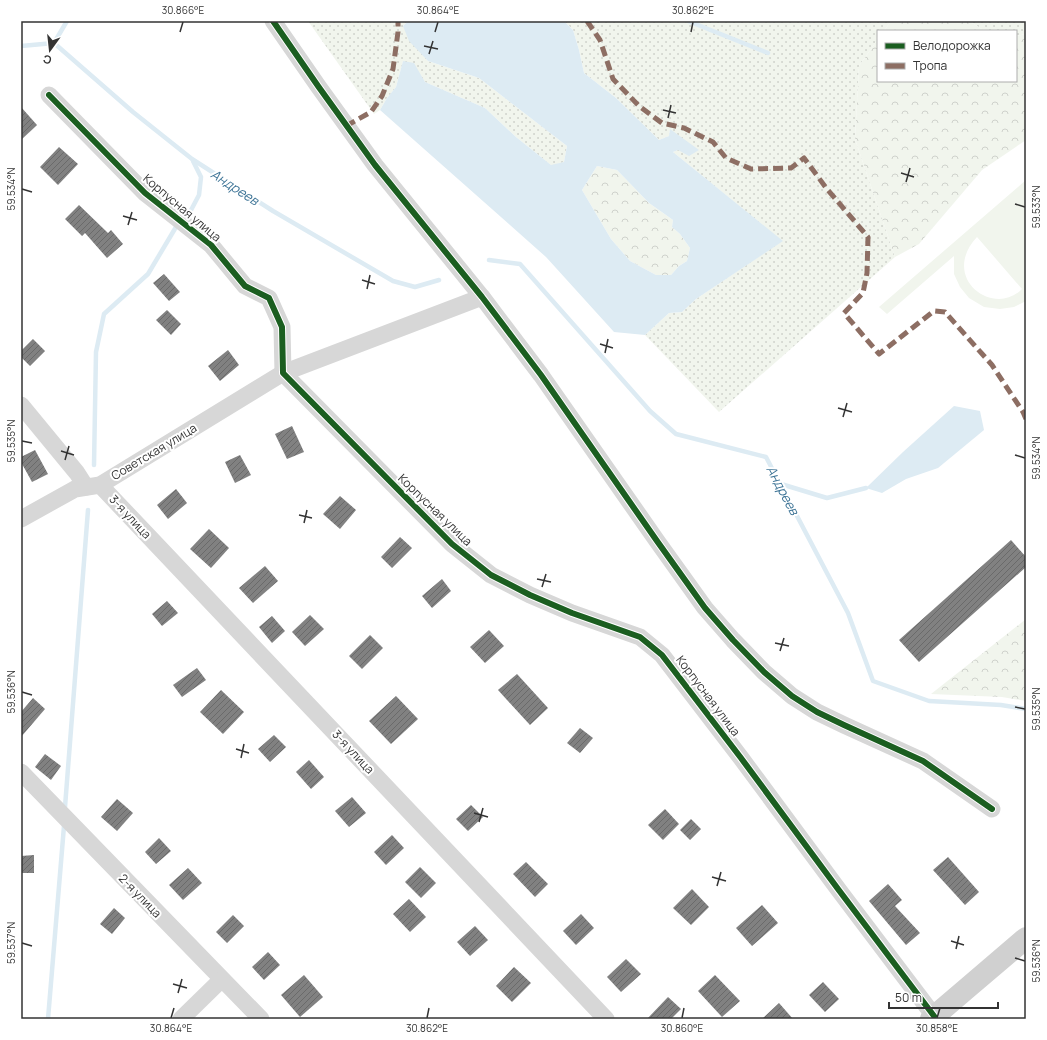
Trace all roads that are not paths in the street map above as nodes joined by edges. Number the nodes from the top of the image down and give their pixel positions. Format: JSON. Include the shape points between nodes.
{"nodes":[{"id":1,"x":273,"y":21,"type":"edge"},
{"id":2,"x":49,"y":95,"type":"dead end"},
{"id":3,"x":482,"y":297,"type":"junction"},
{"id":4,"x":284,"y":374,"type":"junction"},
{"id":5,"x":21,"y":405,"type":"edge"},
{"id":6,"x":93,"y":486,"type":"junction"},
{"id":7,"x":21,"y":519,"type":"edge"},
{"id":8,"x":21,"y":772,"type":"edge"},
{"id":9,"x":992,"y":809,"type":"dead end"},
{"id":10,"x":1026,"y":938,"type":"edge"},
{"id":11,"x":221,"y":980,"type":"junction"},
{"id":12,"x":932,"y":1017,"type":"edge"},
{"id":13,"x":181,"y":1019,"type":"edge"},
{"id":14,"x":260,"y":1019,"type":"edge"},
{"id":15,"x":606,"y":1019,"type":"edge"}],
"edges":[{"from":1,"to":3,"type":"street","via":[[375,165]]},
{"from":2,"to":4,"type":"street","name":"Корпусная улица","via":[[145,193],[211,245],[245,286],[269,298],[282,328]]},
{"from":3,"to":4,"type":"street","name":"Советская улица"},
{"from":3,"to":9,"type":"street","via":[[541,375],[701,602],[738,646],[792,696],[817,712],[923,761]]},
{"from":4,"to":6,"type":"street","name":"Советская улица"},
{"from":4,"to":12,"type":"street","name":"Корпусная улица","via":[[452,544],[491,575],[572,614],[640,637],[662,655]]},
{"from":5,"to":6,"type":"street","name":"3-я улица","via":[[77,473]]},
{"from":6,"to":7,"type":"street","name":"Советская улица","via":[[75,489]]},
{"from":6,"to":15,"type":"street","name":"3-я улица"},
{"from":8,"to":11,"type":"street","name":"2-я улица"},
{"from":10,"to":12,"type":"main road"},
{"from":11,"to":13,"type":"street"},
{"from":11,"to":14,"type":"street","name":"2-я улица"}]}
